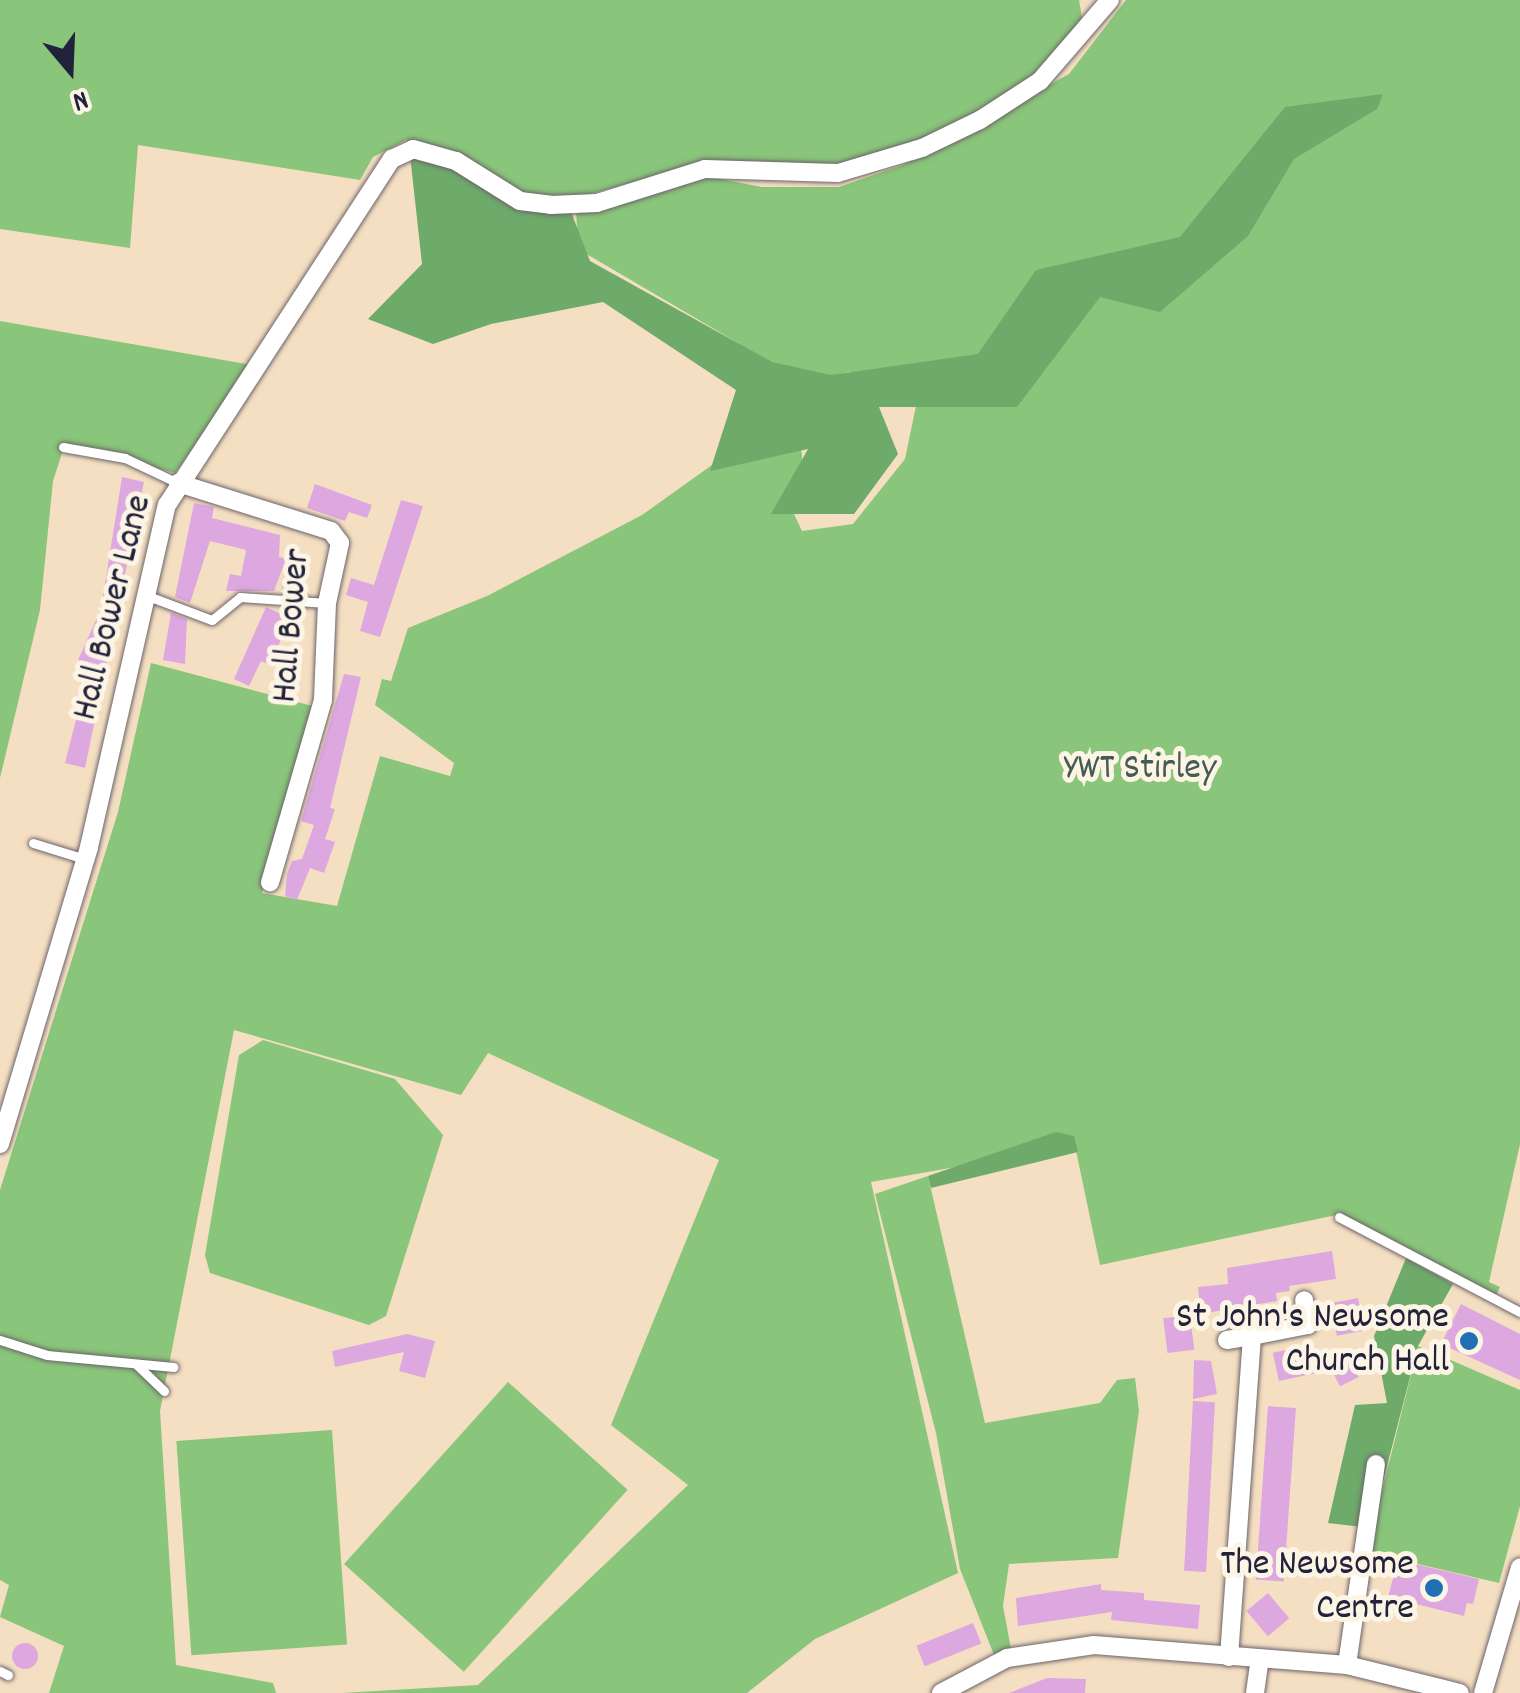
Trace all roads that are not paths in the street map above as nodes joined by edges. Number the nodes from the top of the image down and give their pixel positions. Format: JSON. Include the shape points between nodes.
{"nodes":[{"id":1,"x":1110,"y":0,"type":"edge"},
{"id":2,"x":63,"y":447,"type":"dead end"},
{"id":3,"x":178,"y":483,"type":"junction"},
{"id":4,"x":296,"y":567,"type":"dead end"},
{"id":5,"x":148,"y":596,"type":"junction"},
{"id":6,"x":327,"y":604,"type":"junction"},
{"id":7,"x":300,"y":605,"type":"junction"},
{"id":8,"x":33,"y":843,"type":"dead end"},
{"id":9,"x":85,"y":859,"type":"junction"},
{"id":10,"x":270,"y":882,"type":"dead end"},
{"id":11,"x":0,"y":1144,"type":"edge"},
{"id":12,"x":1339,"y":1217,"type":"dead end"},
{"id":13,"x":1304,"y":1300,"type":"dead end"},
{"id":14,"x":1520,"y":1312,"type":"edge"},
{"id":15,"x":1252,"y":1336,"type":"junction"},
{"id":16,"x":0,"y":1340,"type":"edge"},
{"id":17,"x":1228,"y":1340,"type":"dead end"},
{"id":18,"x":136,"y":1364,"type":"junction"},
{"id":19,"x":174,"y":1366,"type":"dead end"},
{"id":20,"x":164,"y":1390,"type":"dead end"},
{"id":21,"x":1376,"y":1464,"type":"dead end"},
{"id":22,"x":1520,"y":1567,"type":"edge"},
{"id":23,"x":1229,"y":1657,"type":"junction"},
{"id":24,"x":1260,"y":1658,"type":"junction"},
{"id":25,"x":1347,"y":1665,"type":"junction"},
{"id":26,"x":940,"y":1693,"type":"edge"},
{"id":27,"x":1255,"y":1693,"type":"edge"},
{"id":28,"x":1460,"y":1693,"type":"edge"},
{"id":29,"x":1483,"y":1693,"type":"edge"}],
"edges":[{"from":1,"to":3,"type":"street","name":"Hall Bower Lane","via":[[1040,81],[980,120],[922,148],[838,174],[705,169],[597,202],[550,205],[520,201],[456,162],[413,149],[392,159]]},
{"from":2,"to":3,"type":"lane","via":[[125,458]]},
{"from":3,"to":5,"type":"street","name":"Hall Bower Lane"},
{"from":3,"to":6,"type":"street","name":"Hall Bower","via":[[331,531],[340,558]]},
{"from":4,"to":7,"type":"lane","via":[[290,586]]},
{"from":5,"to":7,"type":"lane","via":[[212,620],[240,596]]},
{"from":5,"to":9,"type":"street","name":"Hall Bower Lane"},
{"from":6,"to":7,"type":"lane"},
{"from":6,"to":10,"type":"street","name":"Hall Bower","via":[[324,700]]},
{"from":8,"to":9,"type":"lane"},
{"from":9,"to":11,"type":"street","name":"Hall Bower Lane"},
{"from":12,"to":14,"type":"lane"},
{"from":13,"to":15,"type":"street","via":[[1308,1325]]},
{"from":15,"to":17,"type":"street"},
{"from":15,"to":23,"type":"street"},
{"from":16,"to":18,"type":"lane","via":[[47,1355]]},
{"from":18,"to":19,"type":"lane"},
{"from":18,"to":20,"type":"lane"},
{"from":21,"to":25,"type":"street"},
{"from":22,"to":29,"type":"street"},
{"from":23,"to":24,"type":"street"},
{"from":23,"to":26,"type":"street","via":[[1052,1648],[1008,1658]]},
{"from":24,"to":25,"type":"street"},
{"from":24,"to":27,"type":"street"},
{"from":25,"to":28,"type":"street"}]}
